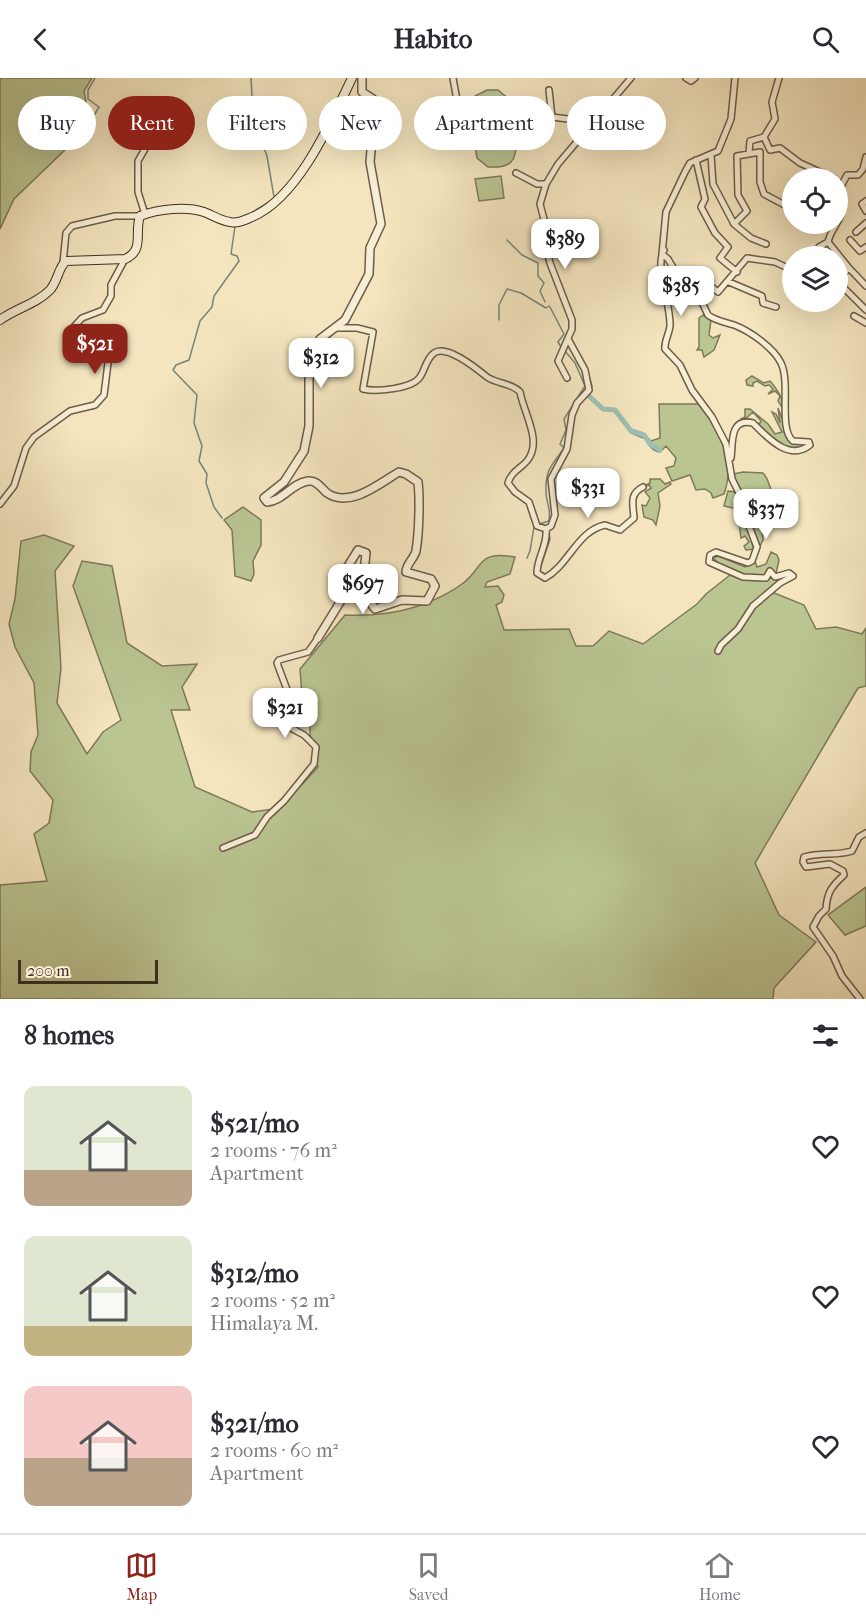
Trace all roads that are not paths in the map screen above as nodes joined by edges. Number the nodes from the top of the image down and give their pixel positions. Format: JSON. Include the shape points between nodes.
{"nodes":[{"id":1,"x":352,"y":78,"type":"edge"},
{"id":2,"x":362,"y":78,"type":"edge"},
{"id":3,"x":453,"y":78,"type":"edge"},
{"id":4,"x":631,"y":78,"type":"edge"},
{"id":5,"x":686,"y":78,"type":"edge"},
{"id":6,"x":695,"y":78,"type":"edge"},
{"id":7,"x":735,"y":78,"type":"edge"},
{"id":8,"x":779,"y":78,"type":"edge"},
{"id":9,"x":549,"y":90,"type":"dead end"},
{"id":10,"x":458,"y":96,"type":"edge"},
{"id":11,"x":615,"y":96,"type":"edge"},
{"id":12,"x":567,"y":119,"type":"edge"},
{"id":13,"x":764,"y":137,"type":"junction"},
{"id":14,"x":144,"y":150,"type":"edge"},
{"id":15,"x":568,"y":150,"type":"edge"},
{"id":16,"x":749,"y":153,"type":"junction"},
{"id":17,"x":711,"y":155,"type":"junction"},
{"id":18,"x":866,"y":157,"type":"edge"},
{"id":19,"x":696,"y":160,"type":"junction"},
{"id":20,"x":812,"y":168,"type":"edge"},
{"id":21,"x":516,"y":173,"type":"dead end"},
{"id":22,"x":848,"y":175,"type":"edge"},
{"id":23,"x":546,"y":184,"type":"junction"},
{"id":24,"x":866,"y":201,"type":"edge"},
{"id":25,"x":782,"y":204,"type":"edge"},
{"id":26,"x":866,"y":211,"type":"edge"},
{"id":27,"x":143,"y":215,"type":"junction"},
{"id":28,"x":866,"y":223,"type":"edge"},
{"id":29,"x":734,"y":224,"type":"junction"},
{"id":30,"x":856,"y":232,"type":"dead end"},
{"id":31,"x":833,"y":234,"type":"edge"},
{"id":32,"x":850,"y":240,"type":"dead end"},
{"id":33,"x":828,"y":242,"type":"junction"},
{"id":34,"x":766,"y":244,"type":"dead end"},
{"id":35,"x":821,"y":246,"type":"edge"},
{"id":36,"x":866,"y":247,"type":"edge"},
{"id":37,"x":664,"y":250,"type":"junction"},
{"id":38,"x":125,"y":259,"type":"junction"},
{"id":39,"x":63,"y":262,"type":"junction"},
{"id":40,"x":782,"y":265,"type":"edge"},
{"id":41,"x":849,"y":268,"type":"joint"},
{"id":42,"x":738,"y":272,"type":"junction"},
{"id":43,"x":729,"y":282,"type":"junction"},
{"id":44,"x":685,"y":283,"type":"junction"},
{"id":45,"x":866,"y":286,"type":"edge"},
{"id":46,"x":848,"y":292,"type":"edge"},
{"id":47,"x":777,"y":307,"type":"dead end"},
{"id":48,"x":866,"y":310,"type":"edge"},
{"id":49,"x":854,"y":316,"type":"dead end"},
{"id":50,"x":0,"y":320,"type":"edge"},
{"id":51,"x":866,"y":323,"type":"edge"},
{"id":52,"x":335,"y":328,"type":"junction"},
{"id":53,"x":568,"y":339,"type":"junction"},
{"id":54,"x":567,"y":378,"type":"dead end"},
{"id":55,"x":730,"y":459,"type":"junction"},
{"id":56,"x":643,"y":487,"type":"dead end"},
{"id":57,"x":0,"y":504,"type":"edge"},
{"id":58,"x":546,"y":529,"type":"junction"},
{"id":59,"x":318,"y":638,"type":"joint"},
{"id":60,"x":718,"y":651,"type":"dead end"},
{"id":61,"x":866,"y":834,"type":"edge"},
{"id":62,"x":224,"y":848,"type":"dead end"},
{"id":63,"x":860,"y":999,"type":"edge"}],
"edges":[{"from":1,"to":27,"type":"main road","via":[[302,171],[284,195],[265,211],[231,223],[188,209]]},
{"from":2,"to":52,"type":"street","via":[[362,92],[372,99],[370,162],[381,229],[370,248],[368,278],[345,320]]},
{"from":3,"to":10,"type":"street"},
{"from":4,"to":11,"type":"street"},
{"from":5,"to":6,"type":"street"},
{"from":7,"to":17,"type":"street","via":[[731,119],[718,151]]},
{"from":8,"to":13,"type":"street","via":[[772,102],[775,118]]},
{"from":9,"to":12,"type":"street","via":[[552,117]]},
{"from":13,"to":16,"type":"street","via":[[750,141]]},
{"from":13,"to":20,"type":"street","via":[[770,150],[780,148]]},
{"from":14,"to":27,"type":"street","via":[[138,160],[136,183]]},
{"from":15,"to":23,"type":"street"},
{"from":16,"to":25,"type":"street","via":[[760,152],[764,194]]},
{"from":16,"to":29,"type":"street","via":[[737,156],[738,195],[747,211]]},
{"from":17,"to":19,"type":"street"},
{"from":17,"to":29,"type":"street","via":[[713,184]]},
{"from":18,"to":22,"type":"street","via":[[858,175]]},
{"from":19,"to":37,"type":"street","via":[[690,163],[666,212]]},
{"from":19,"to":42,"type":"street","via":[[705,199],[701,207],[715,233],[729,247],[720,258]]},
{"from":21,"to":23,"type":"street","via":[[537,184]]},
{"from":23,"to":53,"type":"street","via":[[540,211],[550,263],[572,320]]},
{"from":24,"to":26,"type":"street","via":[[862,204]]},
{"from":27,"to":38,"type":"main road","via":[[138,222],[138,248]]},
{"from":27,"to":39,"type":"street","via":[[115,216],[72,226],[66,233]]},
{"from":28,"to":30,"type":"street"},
{"from":29,"to":34,"type":"street"},
{"from":31,"to":33,"type":"street"},
{"from":32,"to":36,"type":"street","via":[[860,251]]},
{"from":33,"to":35,"type":"street"},
{"from":33,"to":41,"type":"street"},
{"from":37,"to":44,"type":"street","via":[[662,255]]},
{"from":37,"to":55,"type":"street","via":[[659,266],[670,327],[665,350],[676,360],[721,431]]},
{"from":38,"to":39,"type":"main road"},
{"from":38,"to":57,"type":"street","via":[[103,310],[82,318],[72,329],[74,338],[93,330],[102,338],[108,363],[104,395],[91,407],[70,411],[34,437],[26,448],[14,486]]},
{"from":39,"to":50,"type":"main road","via":[[57,281],[47,293]]},
{"from":40,"to":42,"type":"street","via":[[747,258]]},
{"from":41,"to":45,"type":"street"},
{"from":42,"to":43,"type":"street"},
{"from":43,"to":44,"type":"street","via":[[718,292],[698,276]]},
{"from":43,"to":47,"type":"street"},
{"from":44,"to":55,"type":"street","via":[[699,296],[708,315],[742,328],[776,356],[785,383],[787,433],[793,441],[810,445],[788,450],[774,446],[748,422],[731,435]]},
{"from":46,"to":48,"type":"street"},
{"from":49,"to":51,"type":"street"},
{"from":52,"to":58,"type":"street","via":[[373,332],[363,389],[374,392],[411,384],[420,378],[434,353],[442,351],[471,363],[489,379],[517,388],[535,442],[533,454],[513,472],[508,483],[529,502],[537,526]]},
{"from":52,"to":59,"type":"street","via":[[321,339],[313,361],[304,451],[284,482],[265,495],[264,501],[277,500],[310,481],[335,496],[353,497],[399,472],[406,474],[418,482],[419,517],[415,552],[406,569],[409,574],[433,580],[435,586],[425,602],[402,600],[373,608],[362,577],[366,553],[358,550],[340,579],[342,599]]},
{"from":53,"to":54,"type":"street","via":[[558,364]]},
{"from":53,"to":58,"type":"street","via":[[585,370],[589,390],[572,415],[567,449],[551,479],[555,515]]},
{"from":55,"to":60,"type":"street","via":[[730,474],[742,499],[755,555],[748,563],[716,552],[710,555],[709,562],[743,577],[766,578],[770,571],[775,577],[789,573],[794,576],[753,606]]},
{"from":56,"to":58,"type":"street","via":[[631,499],[631,521],[620,530],[605,525],[592,530],[545,578],[537,573],[537,564],[546,542]]},
{"from":59,"to":62,"type":"street","via":[[308,652],[278,663],[289,695],[301,708],[282,714],[280,722],[311,740],[316,747],[314,764],[255,835]]},
{"from":61,"to":63,"type":"street","via":[[859,837],[852,851],[812,855],[804,857],[803,862],[806,867],[830,864],[843,871],[813,927]]}]}
